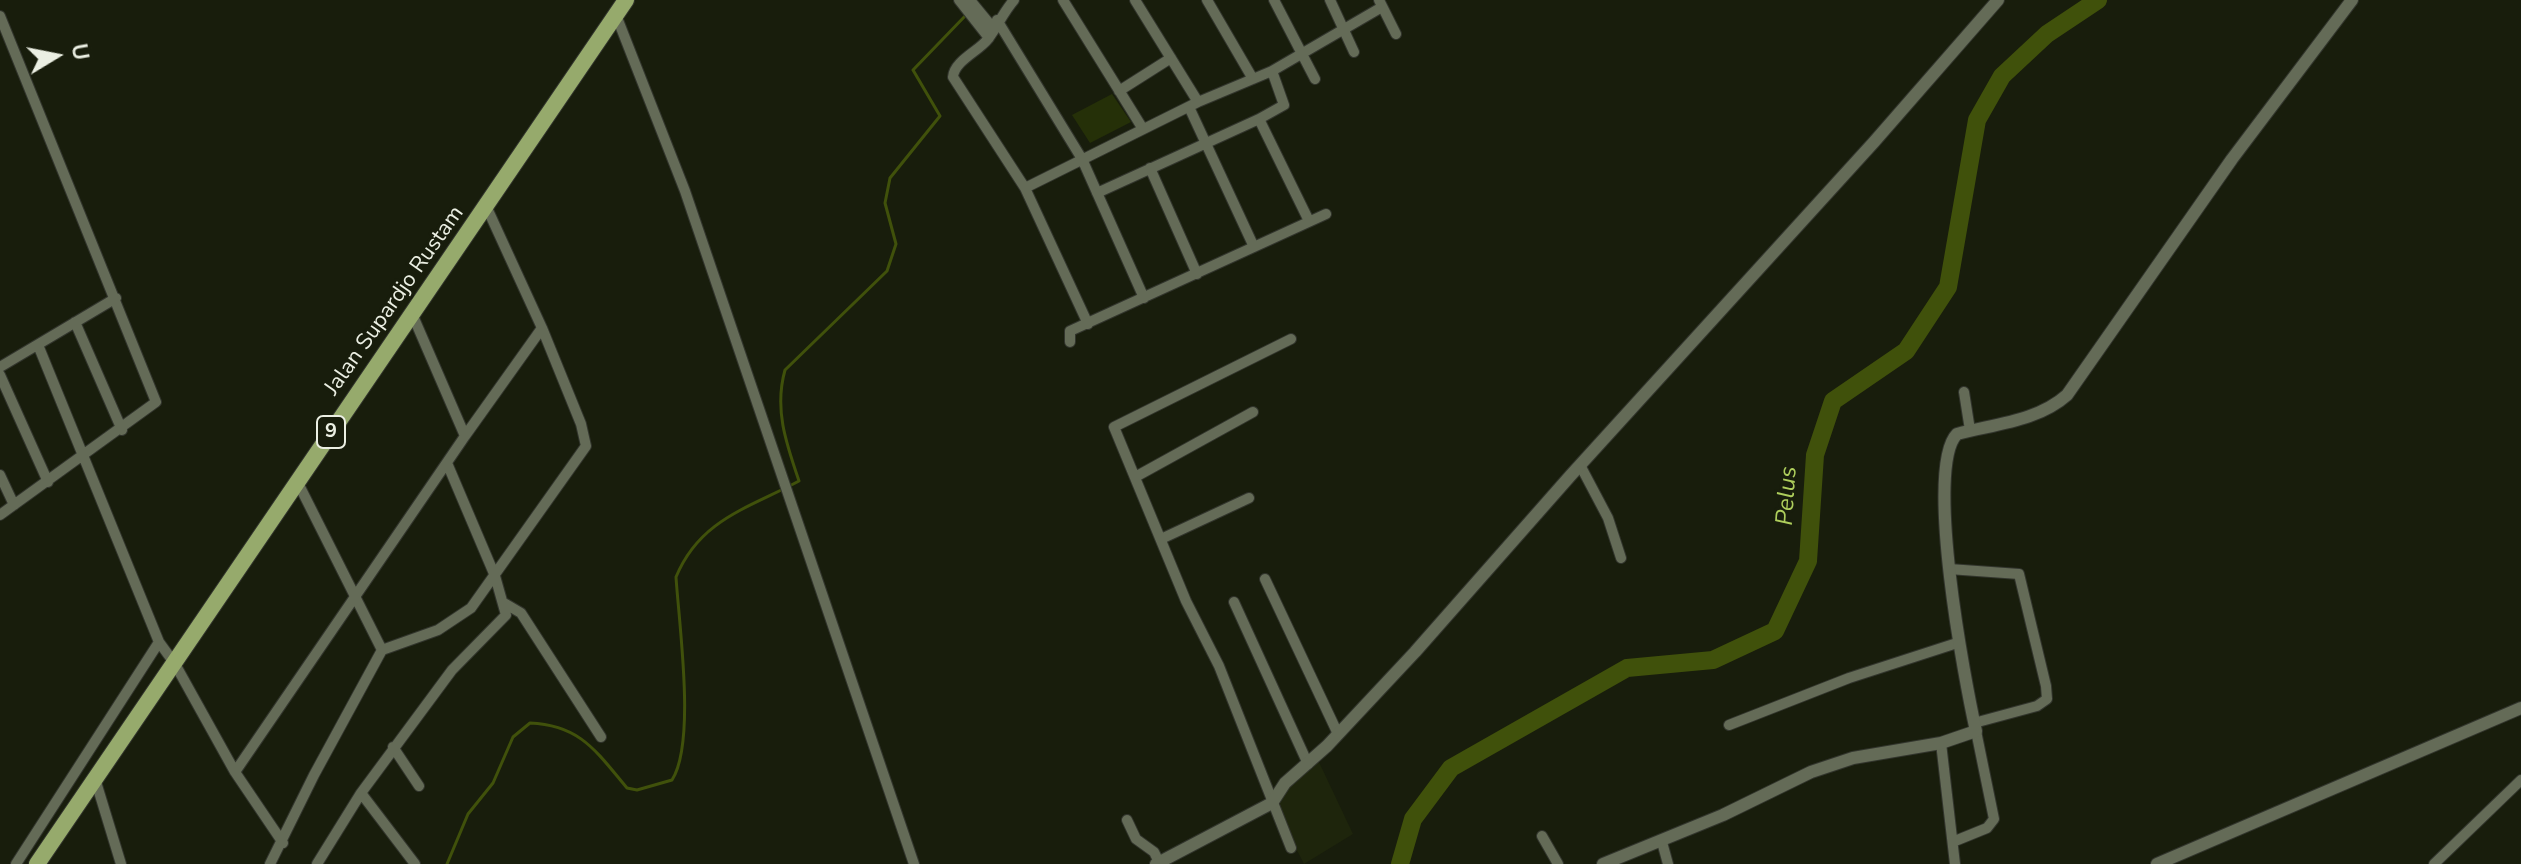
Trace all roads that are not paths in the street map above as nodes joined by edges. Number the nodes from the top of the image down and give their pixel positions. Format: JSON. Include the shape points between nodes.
{"nodes":[{"id":1,"x":626,"y":0,"type":"edge"},
{"id":2,"x":1014,"y":0,"type":"edge"},
{"id":3,"x":1063,"y":0,"type":"edge"},
{"id":4,"x":1135,"y":0,"type":"edge"},
{"id":5,"x":1207,"y":0,"type":"edge"},
{"id":6,"x":1274,"y":0,"type":"edge"},
{"id":7,"x":1330,"y":0,"type":"edge"},
{"id":8,"x":1998,"y":0,"type":"edge"},
{"id":9,"x":2352,"y":0,"type":"edge"},
{"id":10,"x":963,"y":1,"type":"edge"},
{"id":11,"x":1380,"y":4,"type":"edge"},
{"id":12,"x":616,"y":15,"type":"junction"},
{"id":13,"x":0,"y":16,"type":"edge"},
{"id":14,"x":1343,"y":28,"type":"junction"},
{"id":15,"x":993,"y":29,"type":"junction"},
{"id":16,"x":1396,"y":34,"type":"dead end"},
{"id":17,"x":1354,"y":52,"type":"dead end"},
{"id":18,"x":1299,"y":53,"type":"junction"},
{"id":19,"x":1171,"y":58,"type":"junction"},
{"id":20,"x":1272,"y":71,"type":"junction"},
{"id":21,"x":1253,"y":79,"type":"junction"},
{"id":22,"x":1315,"y":79,"type":"dead end"},
{"id":23,"x":1119,"y":91,"type":"junction"},
{"id":24,"x":1193,"y":104,"type":"junction"},
{"id":25,"x":1259,"y":119,"type":"junction"},
{"id":26,"x":1143,"y":129,"type":"junction"},
{"id":27,"x":1206,"y":141,"type":"junction"},
{"id":28,"x":1082,"y":159,"type":"junction"},
{"id":29,"x":1150,"y":168,"type":"junction"},
{"id":30,"x":1025,"y":188,"type":"junction"},
{"id":31,"x":1097,"y":193,"type":"junction"},
{"id":32,"x":487,"y":208,"type":"junction"},
{"id":33,"x":1326,"y":214,"type":"dead end"},
{"id":34,"x":1309,"y":221,"type":"junction"},
{"id":35,"x":1254,"y":247,"type":"junction"},
{"id":36,"x":1197,"y":274,"type":"junction"},
{"id":37,"x":116,"y":298,"type":"junction"},
{"id":38,"x":1144,"y":298,"type":"junction"},
{"id":39,"x":413,"y":316,"type":"junction"},
{"id":40,"x":75,"y":322,"type":"junction"},
{"id":41,"x":1088,"y":324,"type":"junction"},
{"id":42,"x":542,"y":328,"type":"junction"},
{"id":43,"x":1291,"y":339,"type":"dead end"},
{"id":44,"x":1070,"y":342,"type":"dead end"},
{"id":45,"x":38,"y":345,"type":"junction"},
{"id":46,"x":0,"y":367,"type":"edge"},
{"id":47,"x":0,"y":375,"type":"edge"},
{"id":48,"x":1964,"y":392,"type":"dead end"},
{"id":49,"x":1253,"y":412,"type":"dead end"},
{"id":50,"x":122,"y":430,"type":"junction"},
{"id":51,"x":1970,"y":430,"type":"junction"},
{"id":52,"x":465,"y":436,"type":"junction"},
{"id":53,"x":84,"y":457,"type":"junction"},
{"id":54,"x":447,"y":463,"type":"junction"},
{"id":55,"x":1580,"y":465,"type":"junction"},
{"id":56,"x":0,"y":475,"type":"edge"},
{"id":57,"x":1137,"y":476,"type":"junction"},
{"id":58,"x":297,"y":481,"type":"junction"},
{"id":59,"x":48,"y":482,"type":"junction"},
{"id":60,"x":1249,"y":498,"type":"dead end"},
{"id":61,"x":14,"y":505,"type":"junction"},
{"id":62,"x":0,"y":515,"type":"edge"},
{"id":63,"x":1161,"y":539,"type":"junction"},
{"id":64,"x":1621,"y":558,"type":"dead end"},
{"id":65,"x":1949,"y":569,"type":"junction"},
{"id":66,"x":495,"y":576,"type":"junction"},
{"id":67,"x":1265,"y":579,"type":"dead end"},
{"id":68,"x":358,"y":596,"type":"junction"},
{"id":69,"x":1234,"y":602,"type":"dead end"},
{"id":70,"x":504,"y":603,"type":"junction"},
{"id":71,"x":159,"y":642,"type":"junction"},
{"id":72,"x":1957,"y":643,"type":"junction"},
{"id":73,"x":382,"y":650,"type":"junction"},
{"id":74,"x":175,"y":664,"type":"junction"},
{"id":75,"x":2521,"y":708,"type":"edge"},
{"id":76,"x":1729,"y":725,"type":"dead end"},
{"id":77,"x":1975,"y":727,"type":"junction"},
{"id":78,"x":1338,"y":734,"type":"junction"},
{"id":79,"x":601,"y":737,"type":"dead end"},
{"id":80,"x":1941,"y":743,"type":"junction"},
{"id":81,"x":393,"y":747,"type":"junction"},
{"id":82,"x":1308,"y":764,"type":"junction"},
{"id":83,"x":235,"y":772,"type":"junction"},
{"id":84,"x":2521,"y":780,"type":"edge"},
{"id":85,"x":96,"y":782,"type":"junction"},
{"id":86,"x":419,"y":786,"type":"dead end"},
{"id":87,"x":361,"y":793,"type":"junction"},
{"id":88,"x":1272,"y":803,"type":"junction"},
{"id":89,"x":1127,"y":820,"type":"dead end"},
{"id":90,"x":1542,"y":836,"type":"dead end"},
{"id":91,"x":1955,"y":841,"type":"junction"},
{"id":92,"x":1662,"y":842,"type":"junction"},
{"id":93,"x":283,"y":843,"type":"junction"},
{"id":94,"x":1291,"y":848,"type":"dead end"},
{"id":95,"x":275,"y":862,"type":"edge"},
{"id":96,"x":1162,"y":862,"type":"edge"},
{"id":97,"x":16,"y":864,"type":"edge"},
{"id":98,"x":37,"y":864,"type":"edge"},
{"id":99,"x":121,"y":864,"type":"edge"},
{"id":100,"x":317,"y":864,"type":"edge"},
{"id":101,"x":415,"y":864,"type":"edge"},
{"id":102,"x":914,"y":864,"type":"edge"},
{"id":103,"x":1558,"y":864,"type":"edge"},
{"id":104,"x":1603,"y":864,"type":"edge"},
{"id":105,"x":1668,"y":864,"type":"edge"},
{"id":106,"x":1955,"y":864,"type":"edge"},
{"id":107,"x":2157,"y":864,"type":"edge"},
{"id":108,"x":2434,"y":864,"type":"edge"}],
"edges":[{"from":1,"to":12,"type":"highway","name":"Jalan Supardjo Rustam","number":"9"},
{"from":2,"to":15,"type":"street"},
{"from":3,"to":23,"type":"street"},
{"from":4,"to":19,"type":"street"},
{"from":5,"to":21,"type":"street"},
{"from":6,"to":18,"type":"street"},
{"from":7,"to":14,"type":"street"},
{"from":8,"to":55,"type":"street"},
{"from":9,"to":51,"type":"street","via":[[2067,395],[2033,416]]},
{"from":10,"to":15,"type":"street"},
{"from":11,"to":14,"type":"street"},
{"from":11,"to":16,"type":"street"},
{"from":12,"to":32,"type":"highway","name":"Jalan Supardjo Rustam","number":"9"},
{"from":12,"to":102,"type":"street","via":[[685,191]]},
{"from":13,"to":37,"type":"street"},
{"from":14,"to":17,"type":"street"},
{"from":14,"to":18,"type":"street"},
{"from":15,"to":28,"type":"street"},
{"from":15,"to":30,"type":"street","via":[[952,74]]},
{"from":18,"to":20,"type":"street"},
{"from":18,"to":22,"type":"street"},
{"from":19,"to":23,"type":"street"},
{"from":19,"to":24,"type":"street"},
{"from":20,"to":21,"type":"street"},
{"from":20,"to":25,"type":"street","via":[[1284,105]]},
{"from":21,"to":24,"type":"street"},
{"from":23,"to":26,"type":"street"},
{"from":24,"to":26,"type":"street"},
{"from":24,"to":27,"type":"street"},
{"from":25,"to":27,"type":"street"},
{"from":25,"to":34,"type":"street"},
{"from":26,"to":28,"type":"street"},
{"from":27,"to":29,"type":"street"},
{"from":27,"to":35,"type":"street"},
{"from":28,"to":30,"type":"street"},
{"from":28,"to":31,"type":"street"},
{"from":29,"to":31,"type":"street"},
{"from":29,"to":36,"type":"street"},
{"from":30,"to":41,"type":"street"},
{"from":31,"to":38,"type":"street"},
{"from":32,"to":39,"type":"highway","name":"Jalan Supardjo Rustam","number":"9"},
{"from":32,"to":42,"type":"street"},
{"from":33,"to":34,"type":"street"},
{"from":34,"to":35,"type":"street"},
{"from":35,"to":36,"type":"street"},
{"from":36,"to":38,"type":"street"},
{"from":37,"to":40,"type":"street"},
{"from":37,"to":50,"type":"street","via":[[156,402]]},
{"from":38,"to":41,"type":"street"},
{"from":39,"to":52,"type":"street"},
{"from":39,"to":58,"type":"highway","name":"Jalan Supardjo Rustam","number":"9"},
{"from":40,"to":45,"type":"street"},
{"from":40,"to":50,"type":"street"},
{"from":41,"to":44,"type":"street","via":[[1070,331]]},
{"from":42,"to":52,"type":"street"},
{"from":42,"to":66,"type":"street","via":[[586,446]]},
{"from":43,"to":57,"type":"street","via":[[1114,427]]},
{"from":45,"to":46,"type":"street"},
{"from":45,"to":53,"type":"street"},
{"from":47,"to":59,"type":"street"},
{"from":48,"to":51,"type":"street"},
{"from":49,"to":57,"type":"street"},
{"from":50,"to":53,"type":"street"},
{"from":51,"to":65,"type":"street","via":[[1955,436],[1947,452]]},
{"from":52,"to":54,"type":"street"},
{"from":53,"to":59,"type":"street"},
{"from":53,"to":71,"type":"street"},
{"from":54,"to":66,"type":"street"},
{"from":54,"to":68,"type":"street"},
{"from":55,"to":64,"type":"street","via":[[1608,518]]},
{"from":55,"to":78,"type":"street"},
{"from":56,"to":61,"type":"street"},
{"from":57,"to":63,"type":"street"},
{"from":58,"to":68,"type":"street"},
{"from":58,"to":74,"type":"highway","name":"Jalan Supardjo Rustam","number":"9"},
{"from":59,"to":61,"type":"street"},
{"from":60,"to":63,"type":"street"},
{"from":61,"to":62,"type":"street"},
{"from":63,"to":88,"type":"street","via":[[1219,666]]},
{"from":65,"to":72,"type":"street"},
{"from":65,"to":77,"type":"street","via":[[2019,574],[2046,686],[2047,699],[2037,706]]},
{"from":66,"to":70,"type":"street"},
{"from":66,"to":73,"type":"street","via":[[458,619]]},
{"from":67,"to":78,"type":"street"},
{"from":68,"to":73,"type":"street"},
{"from":68,"to":83,"type":"street"},
{"from":69,"to":82,"type":"street"},
{"from":70,"to":79,"type":"street","via":[[521,613]]},
{"from":70,"to":81,"type":"street","via":[[505,620],[452,670]]},
{"from":71,"to":74,"type":"street"},
{"from":71,"to":97,"type":"street"},
{"from":72,"to":76,"type":"street"},
{"from":72,"to":77,"type":"street"},
{"from":73,"to":93,"type":"street"},
{"from":74,"to":83,"type":"street"},
{"from":74,"to":85,"type":"highway","name":"Jalan Supardjo Rustam","number":"9"},
{"from":75,"to":107,"type":"street"},
{"from":77,"to":80,"type":"street"},
{"from":77,"to":91,"type":"street","via":[[1994,819],[1987,828]]},
{"from":78,"to":82,"type":"street"},
{"from":80,"to":91,"type":"street"},
{"from":80,"to":92,"type":"street","via":[[1853,758],[1811,772]]},
{"from":81,"to":86,"type":"street"},
{"from":81,"to":87,"type":"street"},
{"from":82,"to":88,"type":"street","via":[[1285,783]]},
{"from":83,"to":93,"type":"street"},
{"from":84,"to":108,"type":"street"},
{"from":85,"to":98,"type":"highway","name":"Jalan Supardjo Rustam","number":"9"},
{"from":85,"to":99,"type":"street"},
{"from":87,"to":100,"type":"street"},
{"from":87,"to":101,"type":"street"},
{"from":88,"to":94,"type":"street"},
{"from":88,"to":96,"type":"street"},
{"from":89,"to":96,"type":"street","via":[[1136,839]]},
{"from":90,"to":103,"type":"street"},
{"from":91,"to":106,"type":"street"},
{"from":92,"to":104,"type":"street"},
{"from":92,"to":105,"type":"street"},
{"from":93,"to":95,"type":"street"}]}
